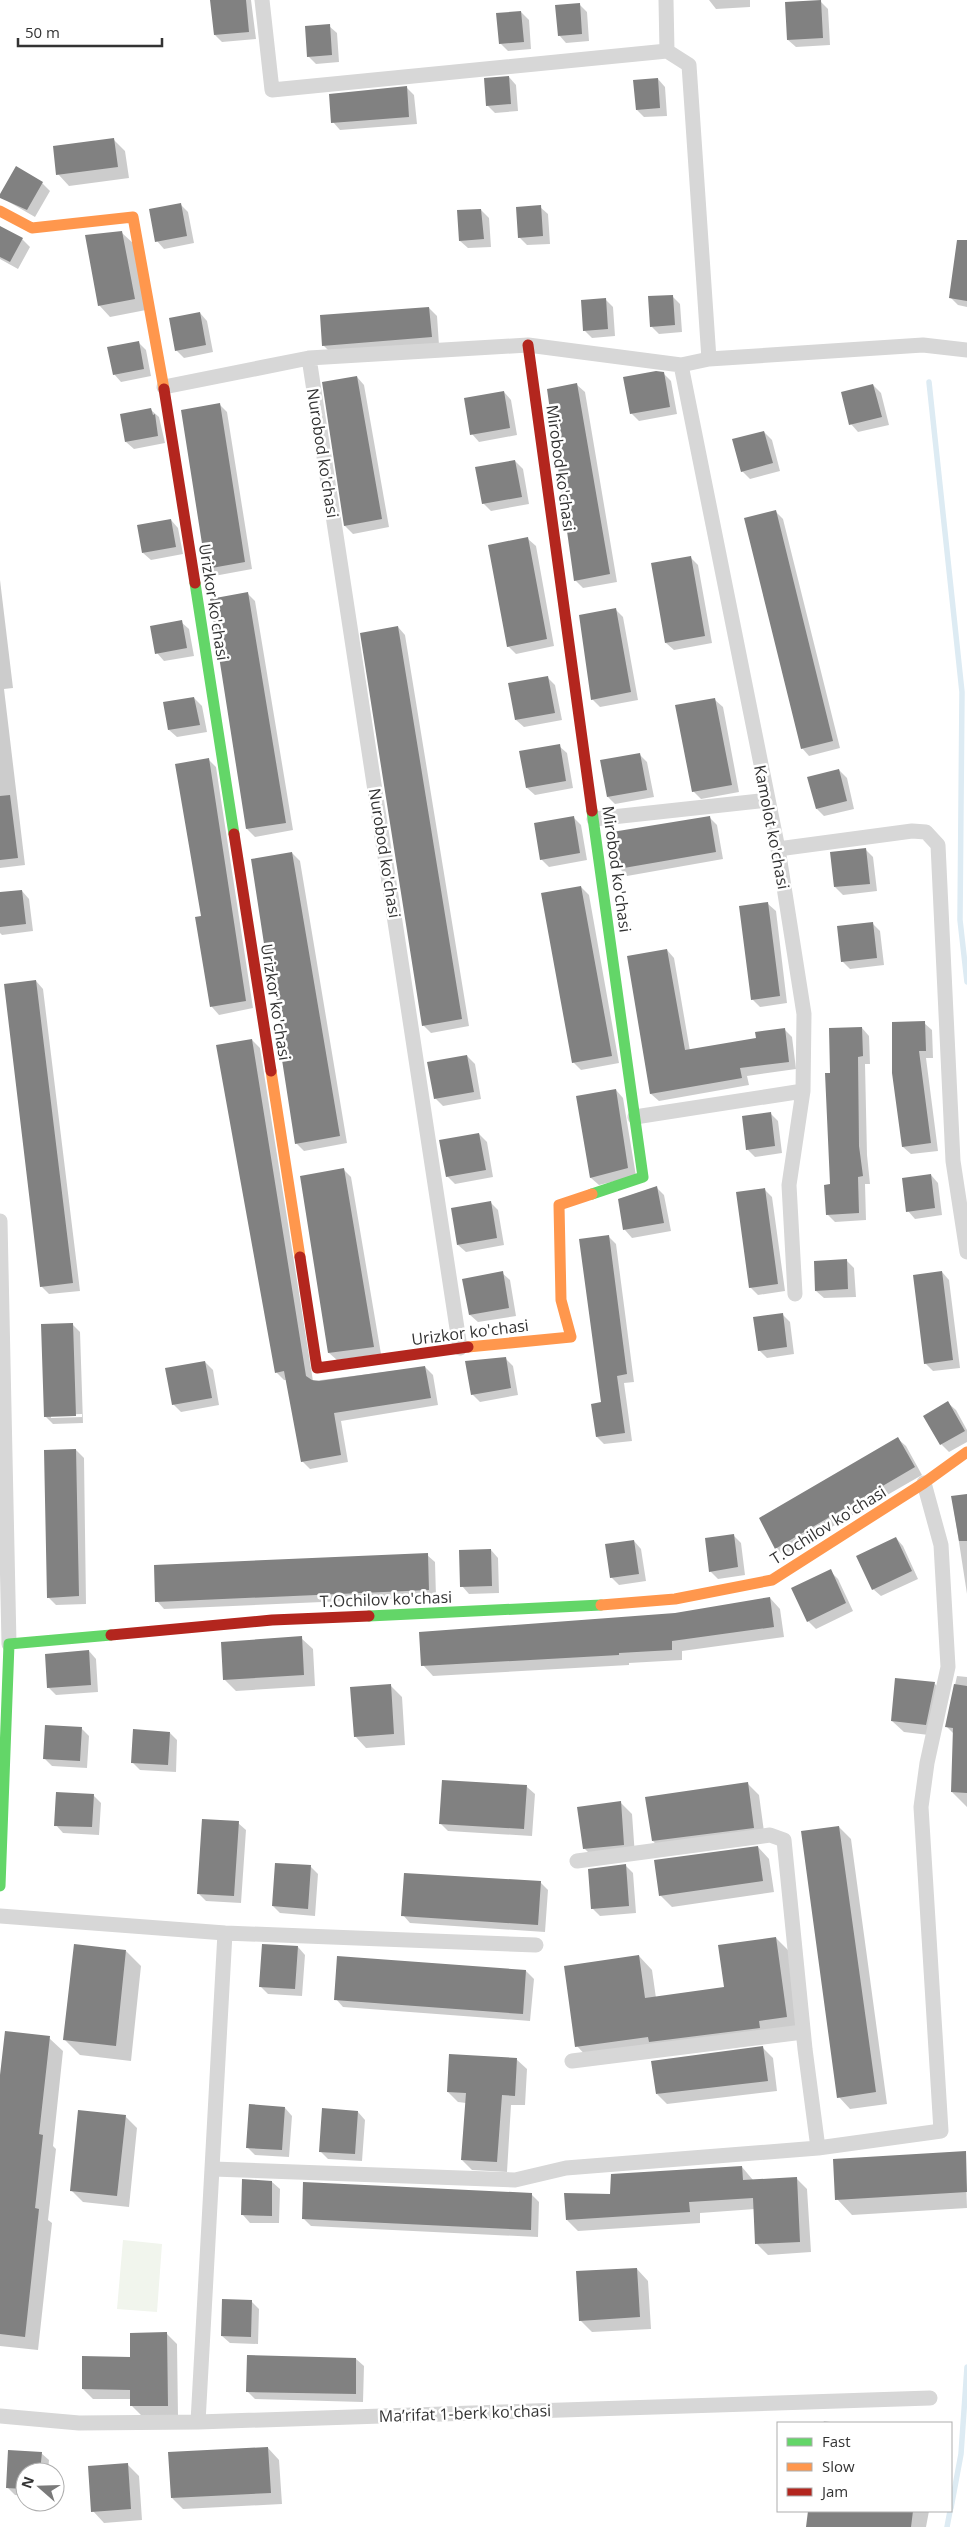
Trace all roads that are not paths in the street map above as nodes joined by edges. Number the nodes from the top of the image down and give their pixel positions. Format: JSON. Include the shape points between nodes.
{"nodes":[{"id":1,"x":262,"y":0,"type":"edge"},
{"id":2,"x":666,"y":0,"type":"edge"},
{"id":3,"x":668,"y":51,"type":"junction"},
{"id":4,"x":0,"y":211,"type":"edge"},
{"id":5,"x":528,"y":345,"type":"junction"},
{"id":6,"x":967,"y":350,"type":"edge"},
{"id":7,"x":309,"y":358,"type":"junction"},
{"id":8,"x":708,"y":359,"type":"junction"},
{"id":9,"x":680,"y":365,"type":"junction"},
{"id":10,"x":164,"y":387,"type":"junction"},
{"id":11,"x":768,"y":800,"type":"junction"},
{"id":12,"x":594,"y":819,"type":"junction"},
{"id":13,"x":778,"y":849,"type":"junction"},
{"id":14,"x":803,"y":1091,"type":"junction"},
{"id":15,"x":636,"y":1117,"type":"junction"},
{"id":16,"x":0,"y":1225,"type":"edge"},
{"id":17,"x":967,"y":1252,"type":"edge"},
{"id":18,"x":795,"y":1294,"type":"dead end"},
{"id":19,"x":571,"y":1337,"type":"joint"},
{"id":20,"x":460,"y":1348,"type":"junction"},
{"id":21,"x":967,"y":1452,"type":"edge"},
{"id":22,"x":924,"y":1483,"type":"junction"},
{"id":23,"x":4,"y":1526,"type":"edge"},
{"id":24,"x":9,"y":1644,"type":"junction"},
{"id":25,"x":2,"y":1817,"type":"edge"},
{"id":26,"x":578,"y":1861,"type":"dead end"},
{"id":27,"x":0,"y":1886,"type":"edge"},
{"id":28,"x":0,"y":1916,"type":"edge"},
{"id":29,"x":225,"y":1933,"type":"junction"},
{"id":30,"x":536,"y":1945,"type":"dead end"},
{"id":31,"x":803,"y":2032,"type":"junction"},
{"id":32,"x":572,"y":2060,"type":"dead end"},
{"id":33,"x":818,"y":2148,"type":"junction"},
{"id":34,"x":214,"y":2169,"type":"junction"},
{"id":35,"x":930,"y":2398,"type":"dead end"},
{"id":36,"x":0,"y":2416,"type":"edge"},
{"id":37,"x":198,"y":2422,"type":"junction"}],
"edges":[{"from":1,"to":3,"type":"street","via":[[272,90]]},
{"from":2,"to":3,"type":"street"},
{"from":3,"to":8,"type":"street","via":[[689,65]]},
{"from":4,"to":10,"type":"street","via":[[32,228],[133,217]]},
{"from":5,"to":7,"type":"street"},
{"from":5,"to":9,"type":"street"},
{"from":5,"to":12,"type":"street","name":"Mirobod ko'chasi"},
{"from":6,"to":8,"type":"street","via":[[923,345]]},
{"from":7,"to":10,"type":"street"},
{"from":7,"to":20,"type":"street","name":"Nurobod ko'chasi"},
{"from":8,"to":9,"type":"street"},
{"from":9,"to":11,"type":"street","name":"Kamolot ko'chasi"},
{"from":10,"to":20,"type":"street","name":"Urizkor ko'chasi","via":[[317,1368]]},
{"from":11,"to":12,"type":"street"},
{"from":11,"to":13,"type":"street","name":"Kamolot ko'chasi"},
{"from":12,"to":15,"type":"street","name":"Mirobod ko'chasi"},
{"from":13,"to":14,"type":"street","name":"Kamolot ko'chasi","via":[[804,1014]]},
{"from":13,"to":17,"type":"street","via":[[912,831],[926,832],[938,845],[953,1161]]},
{"from":14,"to":15,"type":"street"},
{"from":14,"to":18,"type":"street","name":"Kamolot ko'chasi","via":[[789,1185]]},
{"from":15,"to":19,"type":"street","name":"Mirobod ko'chasi","via":[[643,1177],[559,1205],[561,1300]]},
{"from":16,"to":23,"type":"street"},
{"from":19,"to":20,"type":"street","name":"Urizkor ko'chasi"},
{"from":21,"to":22,"type":"street","name":"T.Ochilov ko'chasi"},
{"from":22,"to":24,"type":"street","name":"T.Ochilov ko'chasi","via":[[772,1580],[674,1598],[571,1607],[272,1620]]},
{"from":22,"to":33,"type":"street","via":[[941,1545],[948,1667],[920,1807],[941,2132]]},
{"from":23,"to":24,"type":"street"},
{"from":24,"to":25,"type":"street"},
{"from":25,"to":27,"type":"street"},
{"from":26,"to":31,"type":"street","via":[[770,1835],[784,1840]]},
{"from":28,"to":29,"type":"street"},
{"from":29,"to":30,"type":"street"},
{"from":29,"to":34,"type":"street"},
{"from":31,"to":32,"type":"street"},
{"from":31,"to":33,"type":"street"},
{"from":33,"to":34,"type":"street","via":[[566,2168],[515,2180]]},
{"from":34,"to":37,"type":"street"},
{"from":35,"to":37,"type":"street","name":"Ma’rifat 1-berk ko'chasi"},
{"from":36,"to":37,"type":"street","name":"Ma’rifat 1-berk ko'chasi","via":[[79,2422]]}]}
